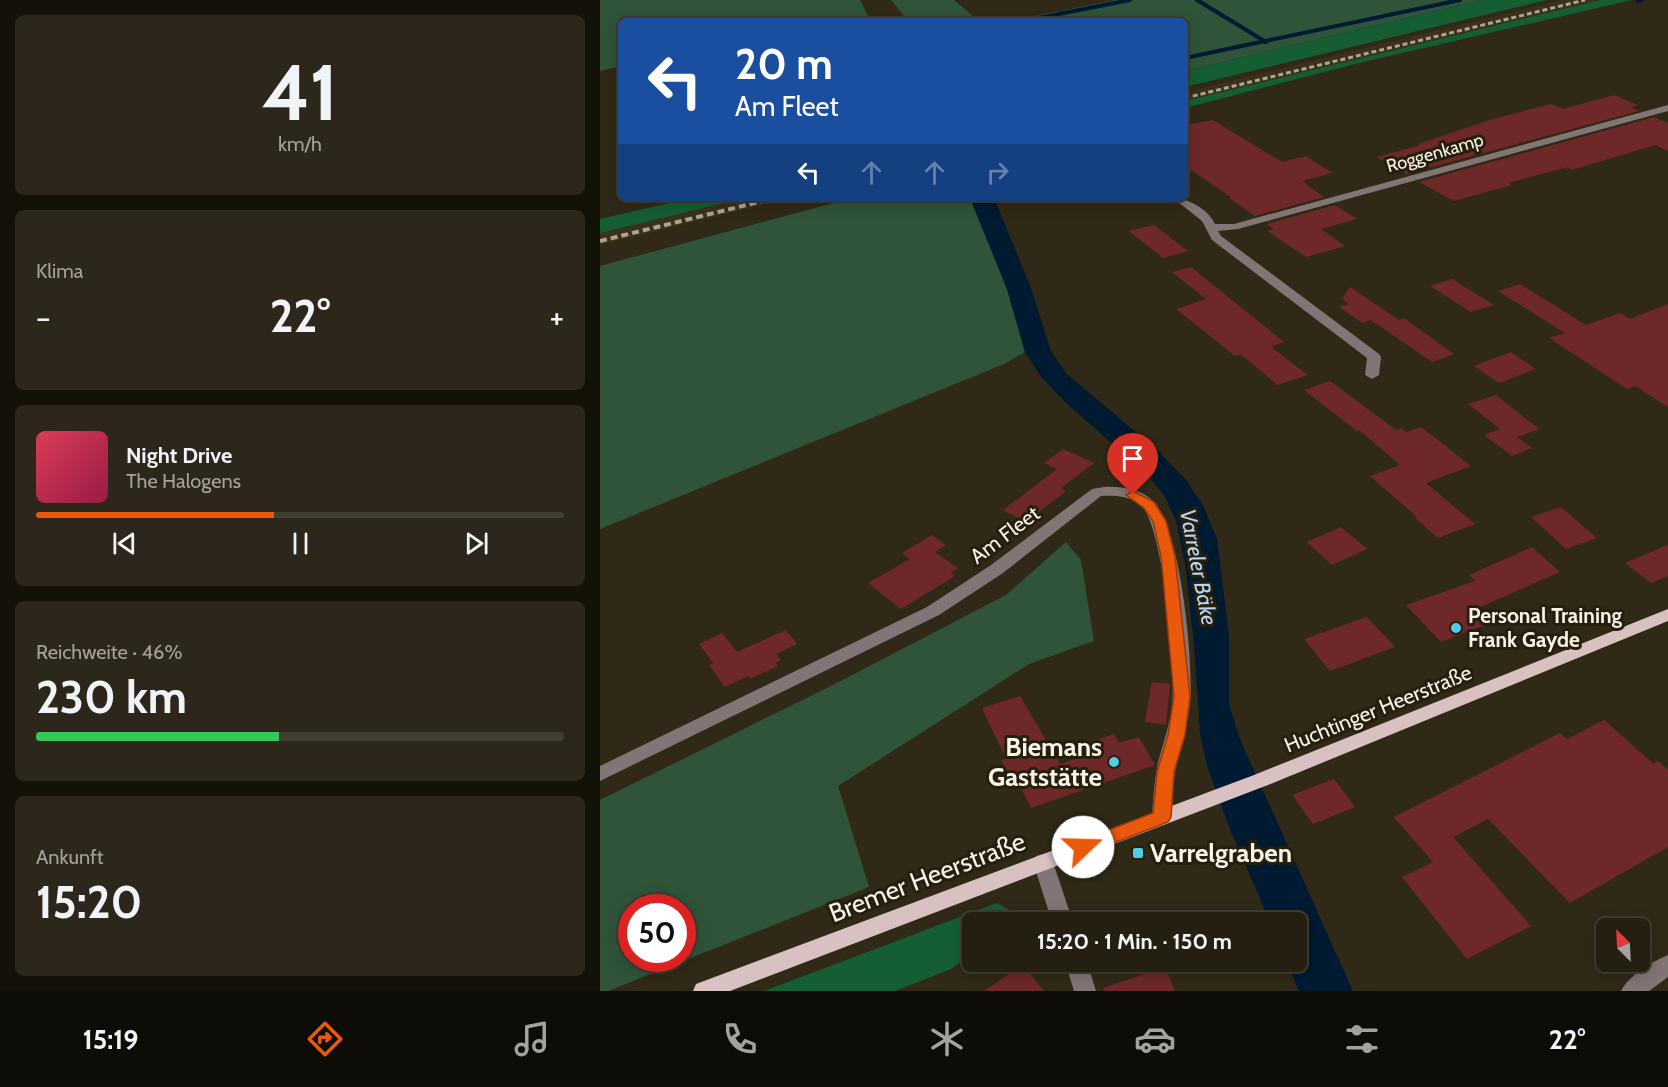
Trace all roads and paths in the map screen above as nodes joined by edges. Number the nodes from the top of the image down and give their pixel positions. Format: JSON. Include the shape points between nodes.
{"nodes":[{"id":1,"x":1668,"y":108,"type":"edge"},
{"id":2,"x":1182,"y":201,"type":"edge"},
{"id":3,"x":1211,"y":228,"type":"junction"},
{"id":4,"x":1372,"y":375,"type":"dead end"},
{"id":5,"x":1668,"y":615,"type":"edge"},
{"id":6,"x":600,"y":774,"type":"edge"},
{"id":7,"x":1266,"y":778,"type":"joint"},
{"id":8,"x":1162,"y":817,"type":"junction"},
{"id":9,"x":1043,"y":862,"type":"junction"},
{"id":10,"x":1060,"y":912,"type":"edge"},
{"id":11,"x":1668,"y":966,"type":"edge"},
{"id":12,"x":1079,"y":972,"type":"edge"},
{"id":13,"x":704,"y":991,"type":"edge"},
{"id":14,"x":1085,"y":991,"type":"edge"},
{"id":15,"x":1632,"y":991,"type":"edge"}],
"edges":[{"from":1,"to":3,"type":"street","name":"Roggenkamp","via":[[1234,227]]},
{"from":2,"to":3,"type":"street","via":[[1206,219]]},
{"from":3,"to":4,"type":"street","via":[[1216,238],[1374,357]]},
{"from":5,"to":7,"type":"main road","name":"Huchtinger Heerstraße"},
{"from":6,"to":8,"type":"street","name":"Am Fleet","via":[[933,611],[989,576],[1098,492],[1113,489],[1149,505],[1160,521],[1168,556],[1182,696],[1177,735],[1166,772]]},
{"from":7,"to":8,"type":"main road","name":"Bremer Heerstraße"},
{"from":8,"to":9,"type":"main road","name":"Bremer Heerstraße"},
{"from":9,"to":10,"type":"street"},
{"from":9,"to":13,"type":"main road","name":"Bremer Heerstraße"},
{"from":11,"to":15,"type":"street"},
{"from":12,"to":14,"type":"street"}]}
